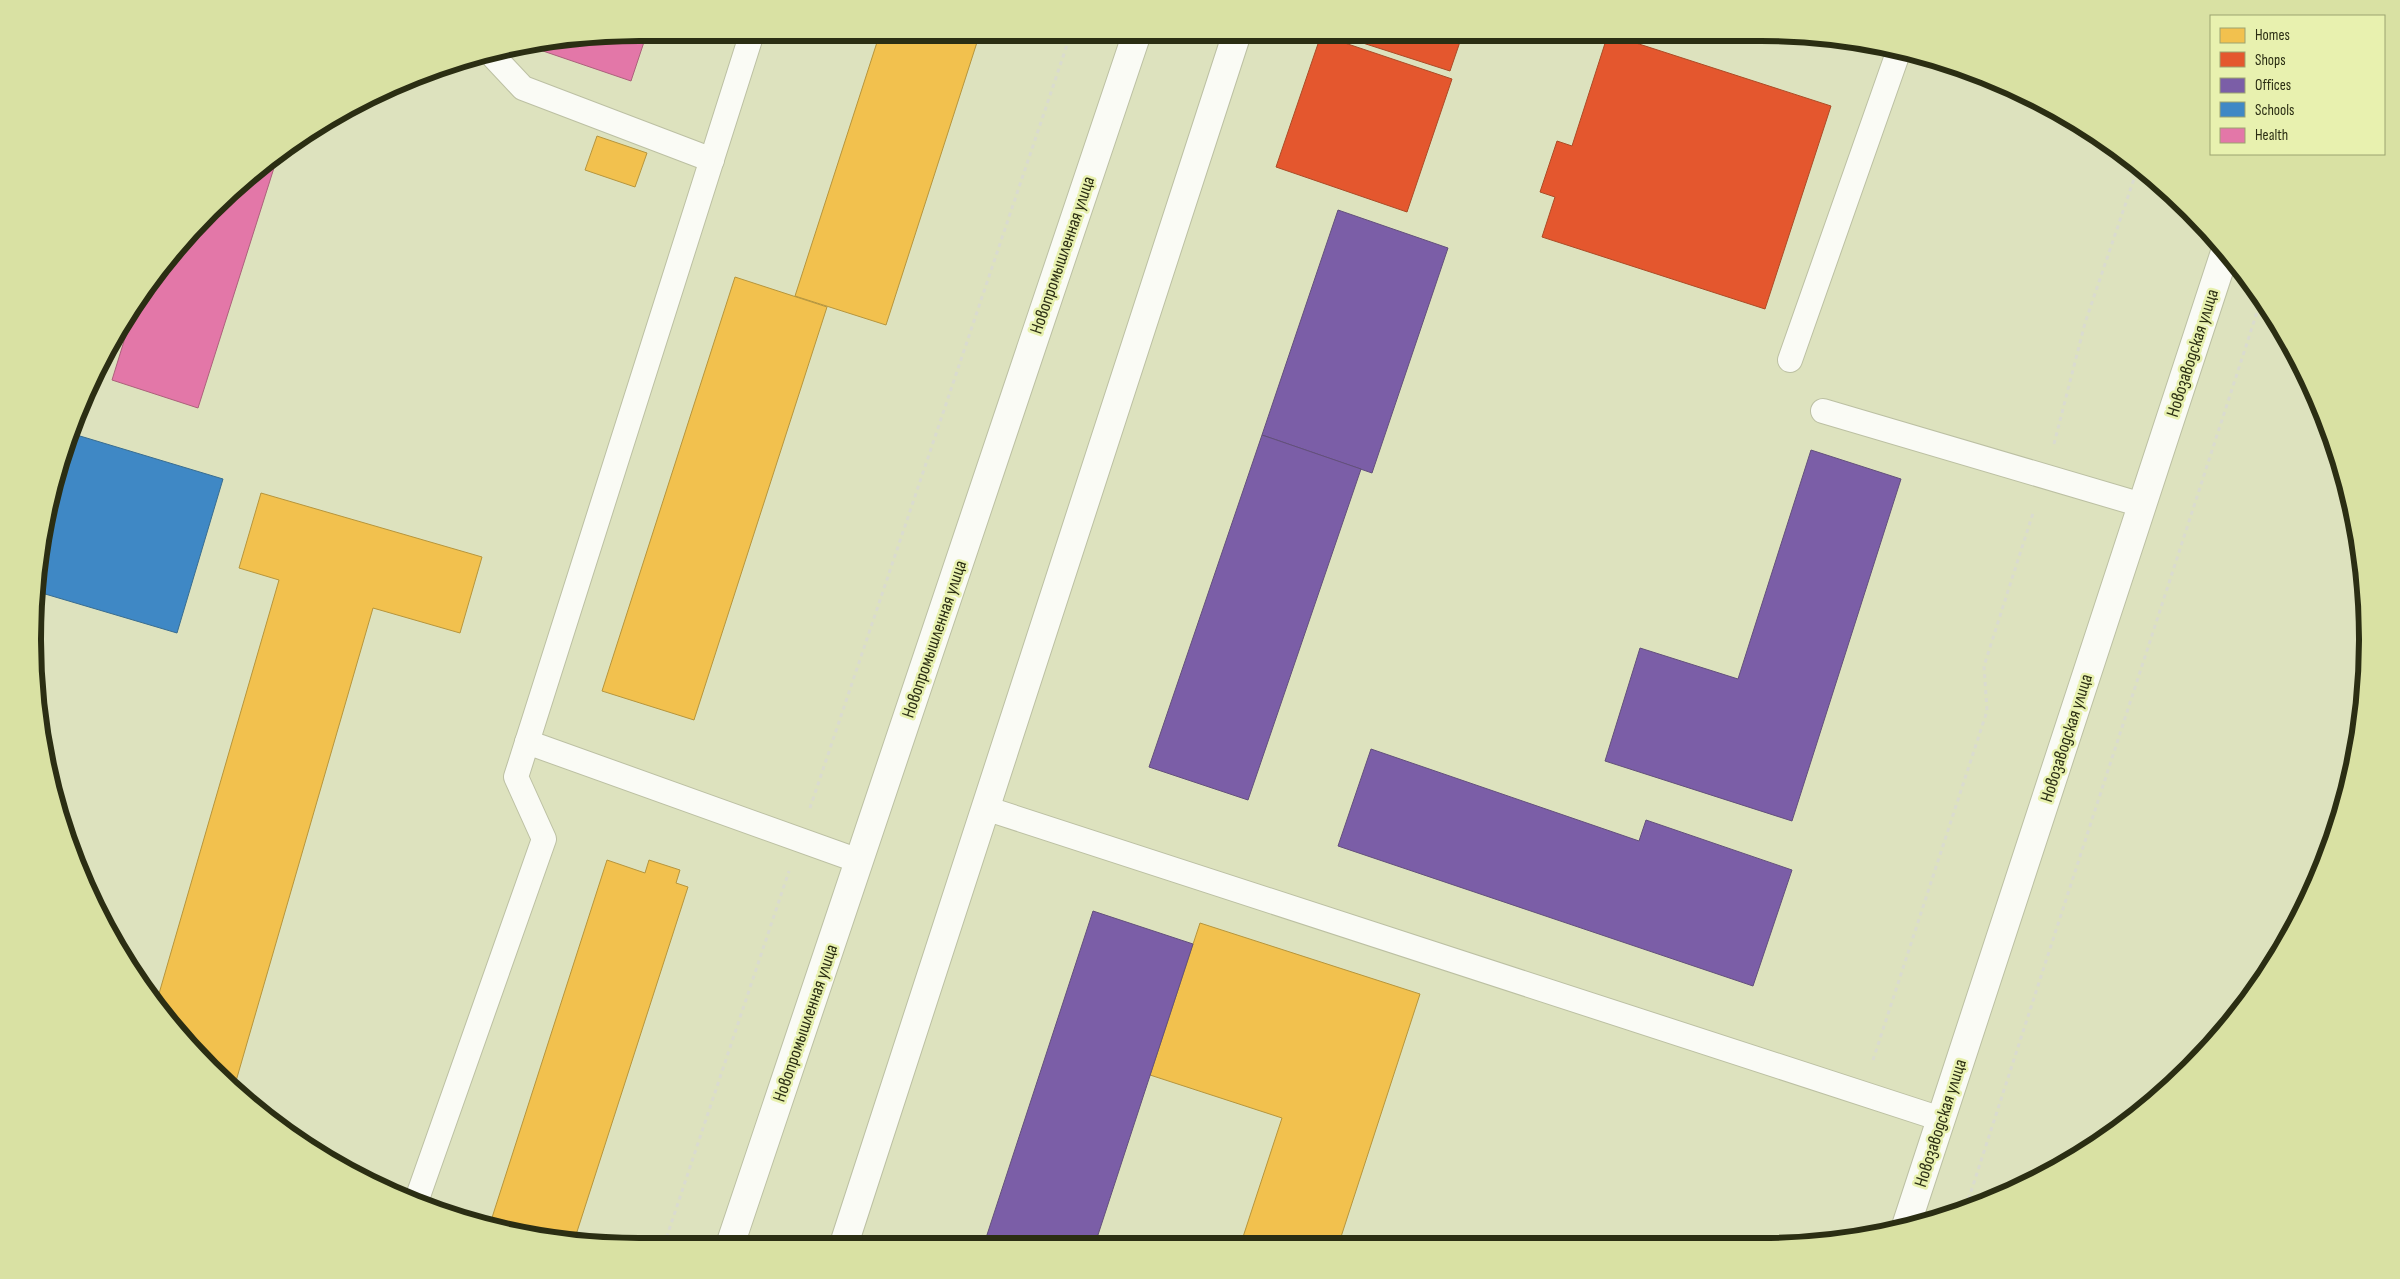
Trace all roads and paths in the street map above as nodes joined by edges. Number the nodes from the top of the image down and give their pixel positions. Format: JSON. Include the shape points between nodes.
{"nodes":[{"id":1,"x":749,"y":41,"type":"edge"},
{"id":2,"x":1068,"y":41,"type":"edge"},
{"id":3,"x":1134,"y":41,"type":"edge"},
{"id":4,"x":1234,"y":41,"type":"edge"},
{"id":5,"x":1896,"y":58,"type":"edge"},
{"id":6,"x":496,"y":59,"type":"edge"},
{"id":7,"x":712,"y":160,"type":"junction"},
{"id":8,"x":2135,"y":174,"type":"edge"},
{"id":9,"x":2222,"y":260,"type":"edge"},
{"id":10,"x":2258,"y":307,"type":"edge"},
{"id":11,"x":1790,"y":360,"type":"dead end"},
{"id":12,"x":1823,"y":411,"type":"dead end"},
{"id":13,"x":2045,"y":477,"type":"junction"},
{"id":14,"x":2142,"y":505,"type":"junction"},
{"id":15,"x":527,"y":742,"type":"junction"},
{"id":16,"x":986,"y":808,"type":"junction"},
{"id":17,"x":800,"y":839,"type":"junction"},
{"id":18,"x":859,"y":861,"type":"junction"},
{"id":19,"x":1862,"y":1094,"type":"junction"},
{"id":20,"x":1941,"y":1119,"type":"junction"},
{"id":21,"x":418,"y":1195,"type":"edge"},
{"id":22,"x":1969,"y":1200,"type":"edge"},
{"id":23,"x":1907,"y":1219,"type":"edge"},
{"id":24,"x":666,"y":1238,"type":"edge"},
{"id":25,"x":732,"y":1238,"type":"edge"},
{"id":26,"x":846,"y":1238,"type":"edge"}],
"edges":[{"from":1,"to":7,"type":"lane"},
{"from":2,"to":17,"type":"path"},
{"from":3,"to":18,"type":"main road","name":"Новопромышленная улица"},
{"from":4,"to":16,"type":"main road"},
{"from":5,"to":11,"type":"lane"},
{"from":6,"to":7,"type":"lane","via":[[523,88]]},
{"from":7,"to":15,"type":"lane"},
{"from":8,"to":13,"type":"path","via":[[2085,323]]},
{"from":9,"to":14,"type":"main road","name":"Новозаводская улица"},
{"from":10,"to":22,"type":"path"},
{"from":12,"to":13,"type":"lane"},
{"from":13,"to":14,"type":"lane"},
{"from":13,"to":19,"type":"path","via":[[1984,666],[1987,710]]},
{"from":14,"to":20,"type":"main road","name":"Новозаводская улица"},
{"from":15,"to":17,"type":"lane"},
{"from":15,"to":21,"type":"lane","via":[[516,777],[544,838]]},
{"from":16,"to":19,"type":"lane"},
{"from":16,"to":26,"type":"main road"},
{"from":17,"to":18,"type":"lane"},
{"from":17,"to":24,"type":"path"},
{"from":18,"to":25,"type":"main road","name":"Новопромышленная улица"},
{"from":19,"to":20,"type":"lane"},
{"from":20,"to":23,"type":"main road","name":"Новозаводская улица"}]}
